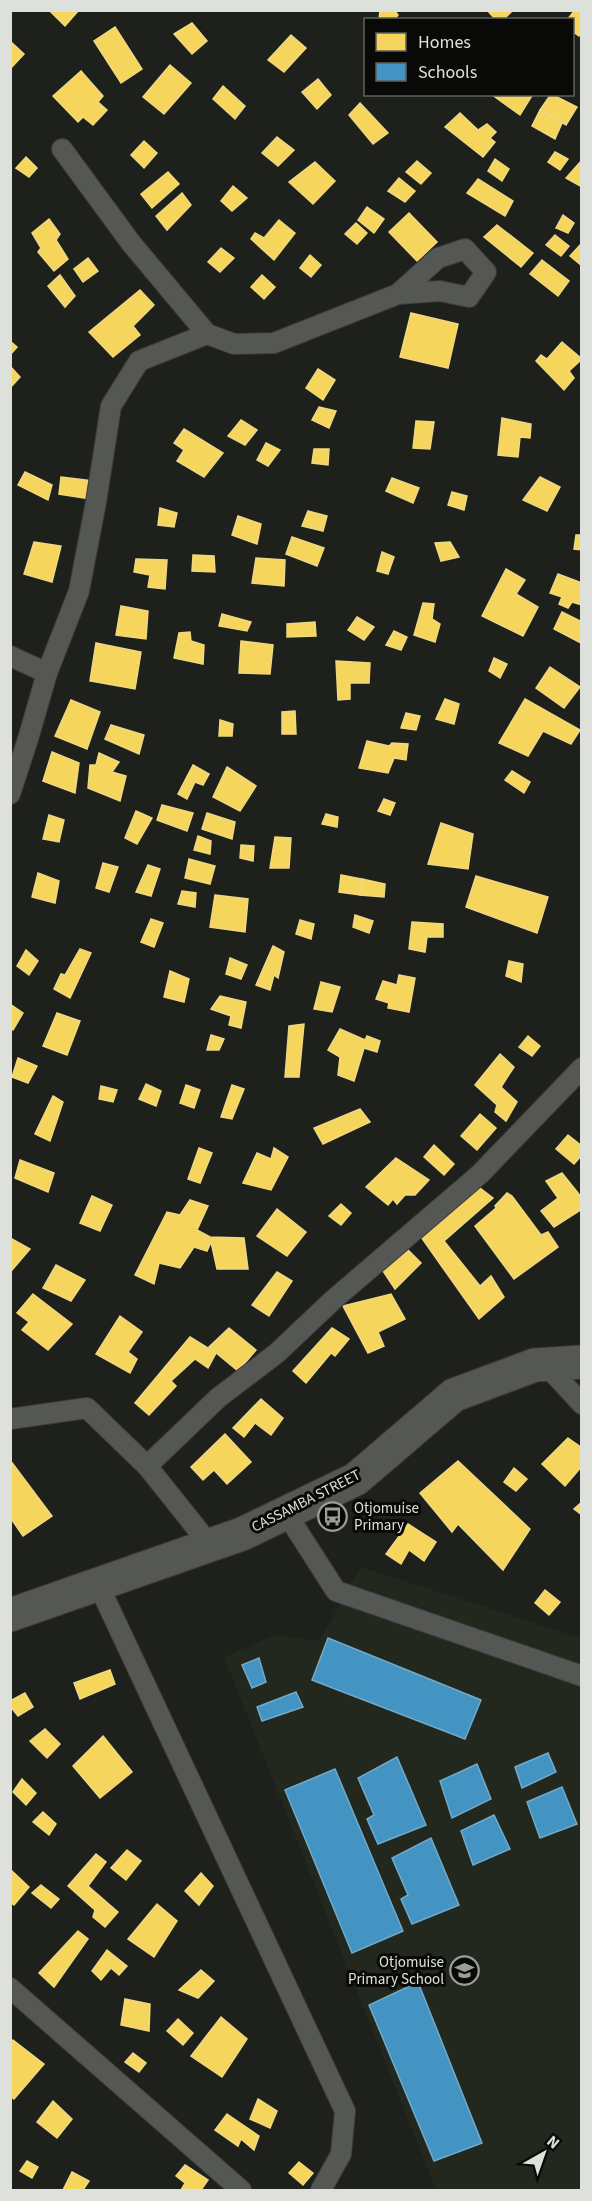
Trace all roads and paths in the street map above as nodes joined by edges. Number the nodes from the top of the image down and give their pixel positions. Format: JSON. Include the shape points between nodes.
{"nodes":[{"id":1,"x":62,"y":149,"type":"dead end"},
{"id":2,"x":399,"y":294,"type":"dead end"},
{"id":3,"x":207,"y":334,"type":"junction"},
{"id":4,"x":10,"y":656,"type":"edge"},
{"id":5,"x":47,"y":673,"type":"junction"},
{"id":6,"x":10,"y":794,"type":"edge"},
{"id":7,"x":582,"y":1068,"type":"edge"},
{"id":8,"x":582,"y":1362,"type":"edge"},
{"id":9,"x":545,"y":1364,"type":"junction"},
{"id":10,"x":582,"y":1404,"type":"edge"},
{"id":11,"x":10,"y":1419,"type":"edge"},
{"id":12,"x":147,"y":1466,"type":"junction"},
{"id":13,"x":286,"y":1513,"type":"junction"},
{"id":14,"x":210,"y":1545,"type":"junction"},
{"id":15,"x":98,"y":1584,"type":"junction"},
{"id":16,"x":10,"y":1615,"type":"edge"},
{"id":17,"x":582,"y":1676,"type":"edge"},
{"id":18,"x":10,"y":1988,"type":"edge"},
{"id":19,"x":241,"y":2190,"type":"edge"},
{"id":20,"x":321,"y":2190,"type":"edge"}],
"edges":[{"from":1,"to":3,"type":"lane","via":[[131,243]]},
{"from":2,"to":3,"type":"lane","via":[[274,343],[234,344]]},
{"from":3,"to":5,"type":"lane","via":[[139,361],[111,406],[79,591]]},
{"from":4,"to":5,"type":"lane"},
{"from":5,"to":6,"type":"lane"},
{"from":7,"to":12,"type":"lane","via":[[480,1174],[276,1353],[218,1398]]},
{"from":8,"to":9,"type":"street","name":"CASSAMBA STREET"},
{"from":9,"to":10,"type":"lane"},
{"from":9,"to":13,"type":"street","name":"CASSAMBA STREET","via":[[454,1395],[356,1479]]},
{"from":11,"to":12,"type":"lane","via":[[87,1408]]},
{"from":12,"to":14,"type":"lane"},
{"from":13,"to":14,"type":"street","name":"CASSAMBA STREET"},
{"from":13,"to":17,"type":"lane","via":[[336,1591]]},
{"from":14,"to":15,"type":"street","name":"CASSAMBA STREET"},
{"from":15,"to":16,"type":"street","name":"CASSAMBA STREET"},
{"from":15,"to":20,"type":"lane","via":[[345,2111],[341,2154]]},
{"from":18,"to":19,"type":"lane"}]}
